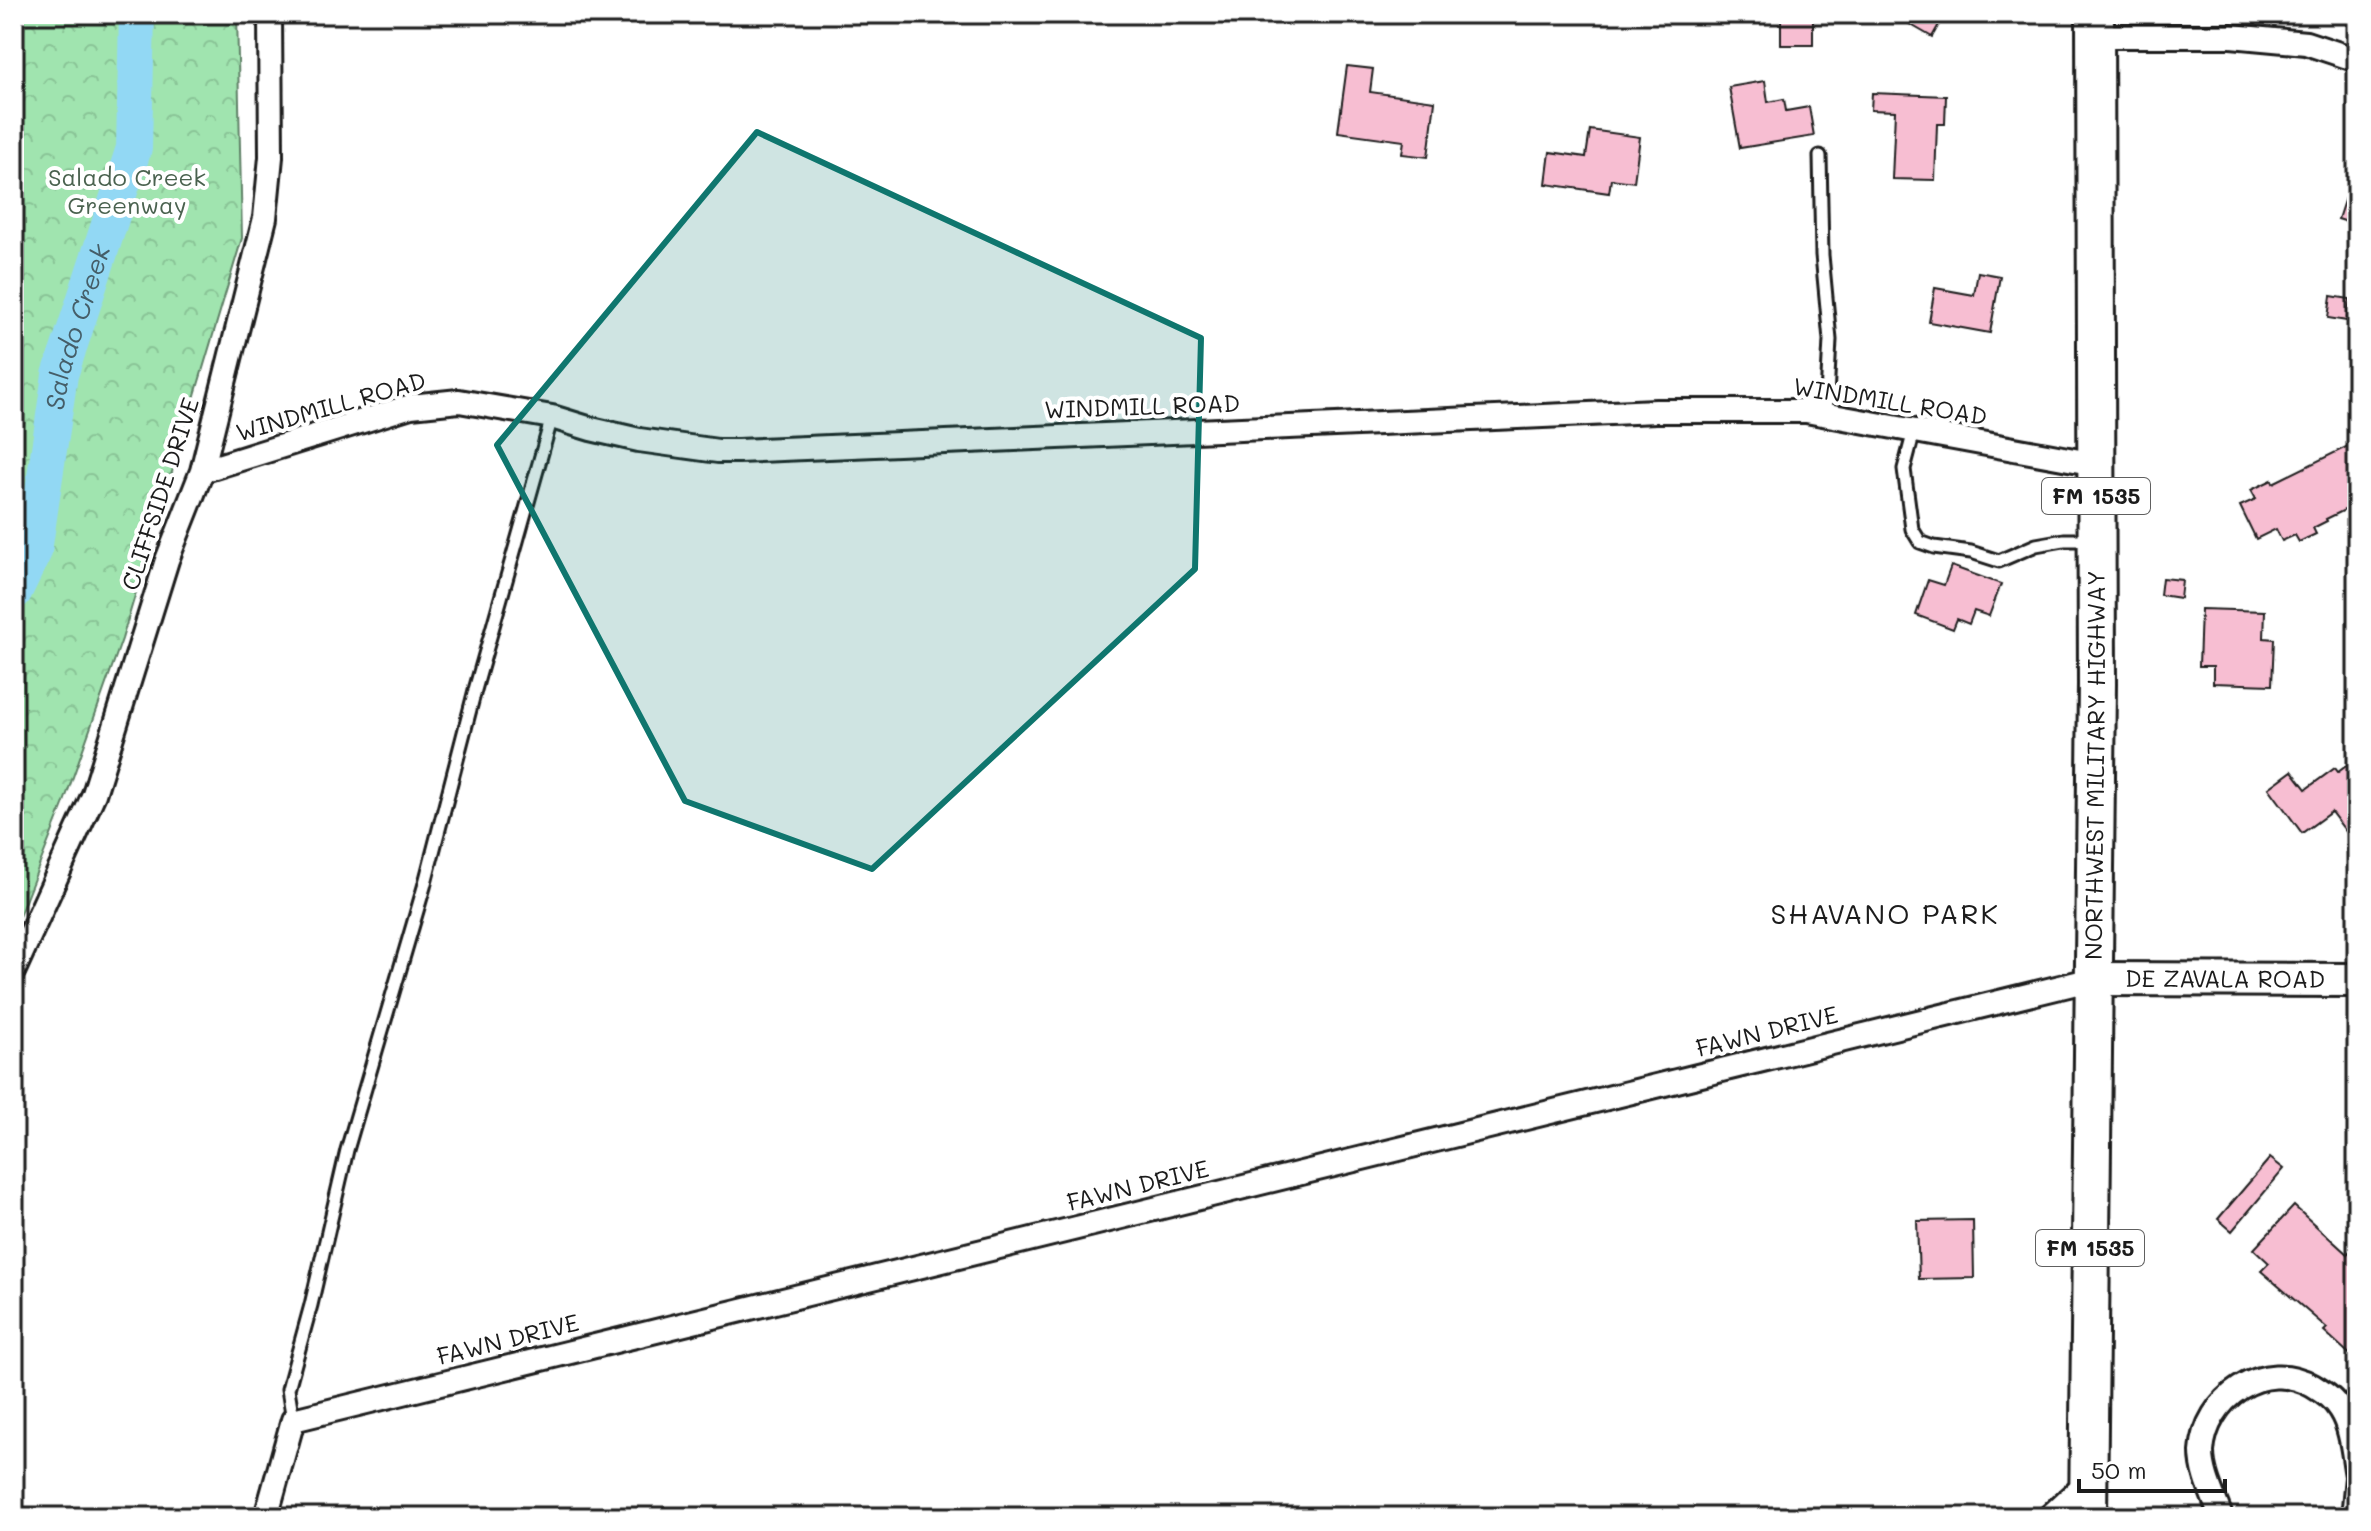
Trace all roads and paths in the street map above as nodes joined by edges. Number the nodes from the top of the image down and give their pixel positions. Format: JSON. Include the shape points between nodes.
{"nodes":[{"id":1,"x":270,"y":14,"type":"edge"},
{"id":2,"x":2096,"y":25,"type":"edge"},
{"id":3,"x":2357,"y":60,"type":"edge"},
{"id":4,"x":1820,"y":156,"type":"dead end"},
{"id":5,"x":1826,"y":415,"type":"junction"},
{"id":6,"x":552,"y":417,"type":"junction"},
{"id":7,"x":1914,"y":431,"type":"junction"},
{"id":8,"x":2096,"y":464,"type":"junction"},
{"id":9,"x":202,"y":471,"type":"junction"},
{"id":10,"x":2096,"y":540,"type":"junction"},
{"id":11,"x":14,"y":970,"type":"edge"},
{"id":12,"x":2093,"y":979,"type":"junction"},
{"id":13,"x":2357,"y":980,"type":"edge"},
{"id":14,"x":293,"y":1420,"type":"junction"},
{"id":15,"x":2357,"y":1476,"type":"edge"},
{"id":16,"x":2088,"y":1481,"type":"junction"},
{"id":17,"x":266,"y":1517,"type":"edge"},
{"id":18,"x":2049,"y":1517,"type":"edge"},
{"id":19,"x":2088,"y":1517,"type":"edge"},
{"id":20,"x":2221,"y":1517,"type":"edge"},
{"id":21,"x":2353,"y":1517,"type":"edge"}],
"edges":[{"from":1,"to":9,"type":"street","name":"CLIFFSIDE DRIVE","via":[[271,157],[265,218]]},
{"from":2,"to":3,"type":"street","via":[[2291,41]]},
{"from":2,"to":8,"type":"main road","name":"NORTHWEST MILITARY HIGHWAY","number":"FM 1535"},
{"from":4,"to":5,"type":"lane","via":[[1830,340]]},
{"from":5,"to":6,"type":"street","name":"WINDMILL ROAD","via":[[1641,411],[738,451],[639,440]]},
{"from":5,"to":7,"type":"street","name":"WINDMILL ROAD"},
{"from":6,"to":9,"type":"street","name":"WINDMILL ROAD","via":[[459,401],[411,406]]},
{"from":6,"to":14,"type":"lane","via":[[347,1150],[288,1389]]},
{"from":7,"to":8,"type":"street","name":"WINDMILL ROAD"},
{"from":7,"to":10,"type":"lane","via":[[1904,469],[1912,529],[1920,542],[1999,561],[2036,545]]},
{"from":8,"to":10,"type":"main road","name":"NORTHWEST MILITARY HIGHWAY","number":"FM 1535"},
{"from":9,"to":11,"type":"street","name":"CLIFFSIDE DRIVE","via":[[167,560],[94,794]]},
{"from":10,"to":12,"type":"main road","name":"NORTHWEST MILITARY HIGHWAY","number":"FM 1535"},
{"from":12,"to":13,"type":"main road","name":"DE ZAVALA ROAD"},
{"from":12,"to":14,"type":"street","name":"FAWN DRIVE"},
{"from":12,"to":16,"type":"main road","name":"NORTHWEST MILITARY HIGHWAY","number":"FM 1535"},
{"from":14,"to":17,"type":"street"},
{"from":15,"to":20,"type":"street","via":[[2347,1422],[2329,1395],[2302,1379],[2273,1376],[2253,1381],[2224,1399],[2204,1437],[2203,1466]]},
{"from":15,"to":21,"type":"street"},
{"from":16,"to":18,"type":"street"},
{"from":16,"to":19,"type":"main road","name":"NORTHWEST MILITARY HIGHWAY","number":"FM 1535"}]}
